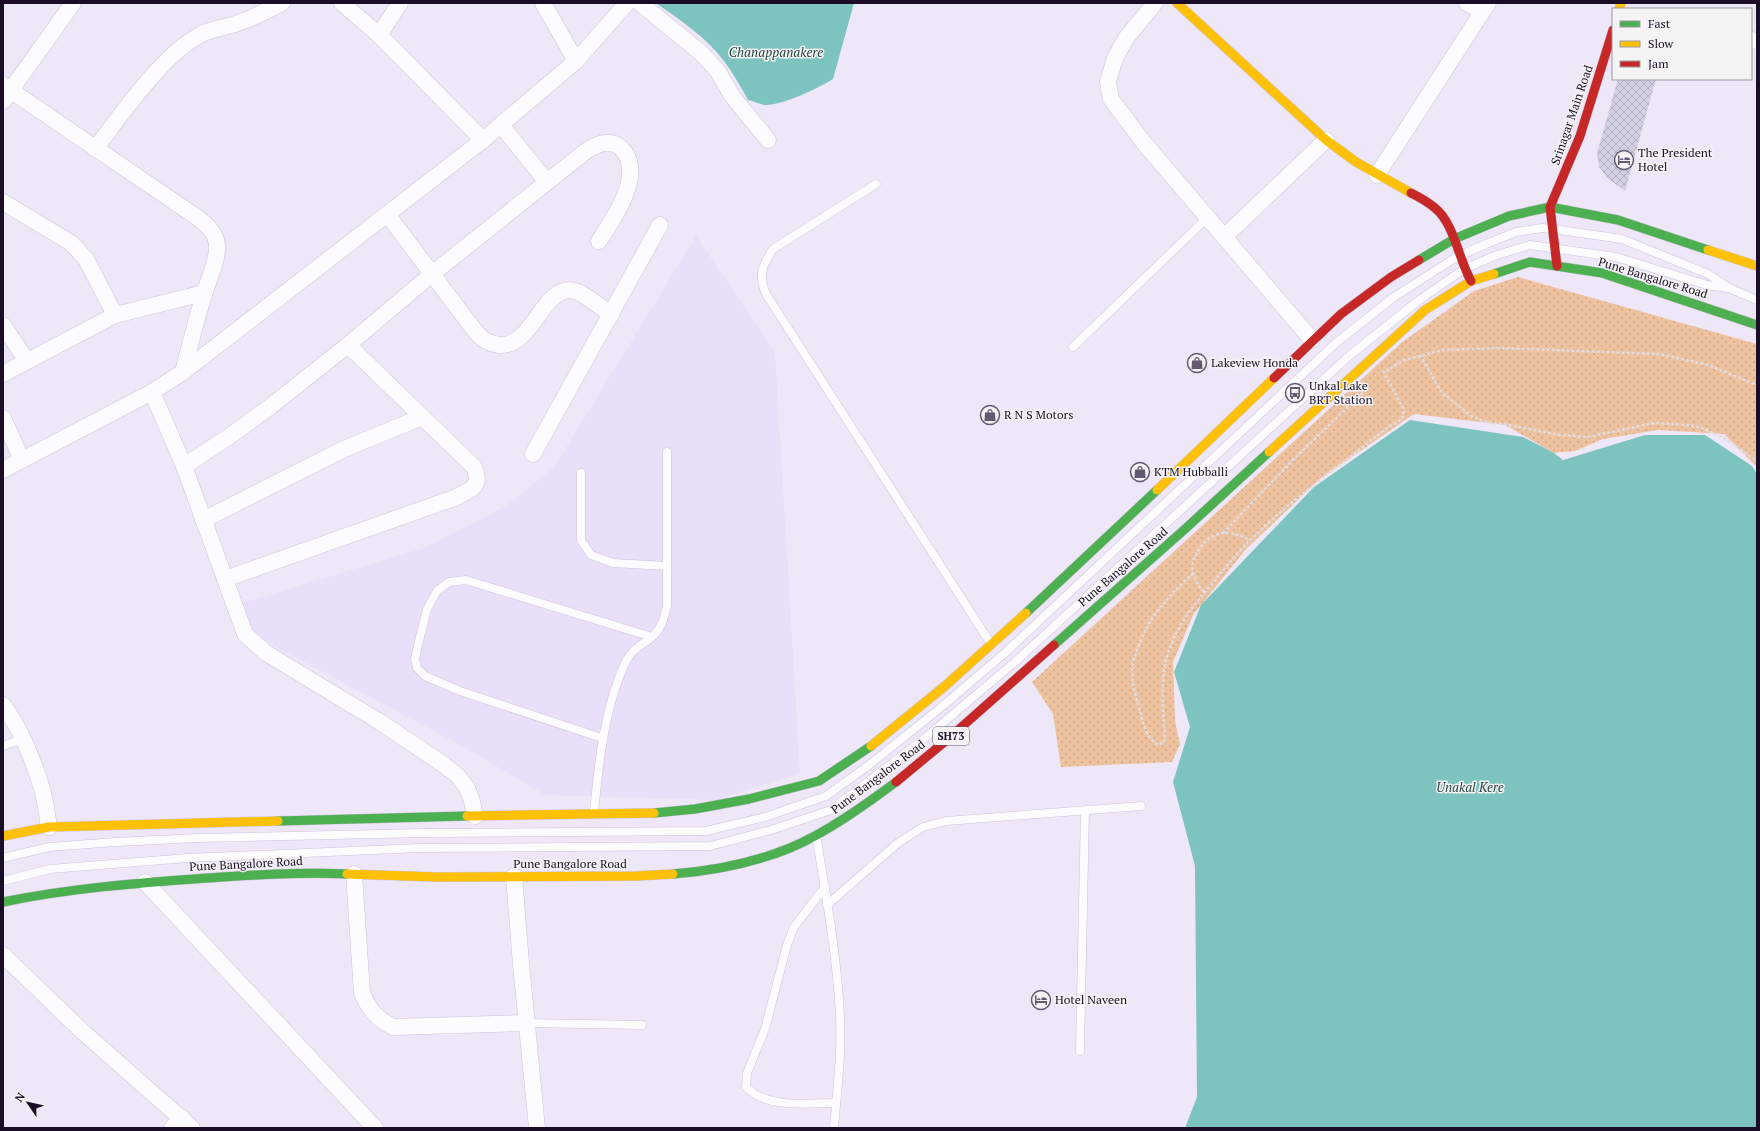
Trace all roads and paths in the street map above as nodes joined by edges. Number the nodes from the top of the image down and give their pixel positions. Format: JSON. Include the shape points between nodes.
{"nodes":[{"id":1,"x":73,"y":3,"type":"edge"},
{"id":2,"x":282,"y":3,"type":"edge"},
{"id":3,"x":342,"y":3,"type":"edge"},
{"id":4,"x":400,"y":3,"type":"edge"},
{"id":5,"x":544,"y":3,"type":"edge"},
{"id":6,"x":627,"y":3,"type":"edge"},
{"id":7,"x":640,"y":3,"type":"edge"},
{"id":8,"x":1155,"y":3,"type":"edge"},
{"id":9,"x":1177,"y":3,"type":"edge"},
{"id":10,"x":1467,"y":3,"type":"edge"},
{"id":11,"x":1485,"y":8,"type":"edge"},
{"id":12,"x":1612,"y":33,"type":"edge"},
{"id":13,"x":379,"y":35,"type":"junction"},
{"id":14,"x":576,"y":62,"type":"junction"},
{"id":15,"x":6,"y":92,"type":"edge"},
{"id":16,"x":501,"y":125,"type":"junction"},
{"id":17,"x":483,"y":140,"type":"junction"},
{"id":18,"x":768,"y":140,"type":"dead end"},
{"id":19,"x":1326,"y":140,"type":"junction"},
{"id":20,"x":95,"y":149,"type":"junction"},
{"id":21,"x":1377,"y":175,"type":"junction"},
{"id":22,"x":547,"y":182,"type":"junction"},
{"id":23,"x":876,"y":184,"type":"dead end"},
{"id":24,"x":3,"y":202,"type":"edge"},
{"id":25,"x":1550,"y":207,"type":"junction"},
{"id":26,"x":387,"y":214,"type":"junction"},
{"id":27,"x":1207,"y":218,"type":"junction"},
{"id":28,"x":660,"y":225,"type":"dead end"},
{"id":29,"x":1553,"y":229,"type":"junction"},
{"id":30,"x":1224,"y":238,"type":"junction"},
{"id":31,"x":1454,"y":239,"type":"junction"},
{"id":32,"x":599,"y":241,"type":"dead end"},
{"id":33,"x":1555,"y":249,"type":"junction"},
{"id":34,"x":1460,"y":255,"type":"junction"},
{"id":35,"x":1556,"y":266,"type":"junction"},
{"id":36,"x":1757,"y":266,"type":"edge"},
{"id":37,"x":1464,"y":269,"type":"junction"},
{"id":38,"x":432,"y":274,"type":"junction"},
{"id":39,"x":1472,"y":281,"type":"junction"},
{"id":40,"x":1731,"y":289,"type":"junction"},
{"id":41,"x":204,"y":293,"type":"junction"},
{"id":42,"x":1757,"y":300,"type":"edge"},
{"id":43,"x":115,"y":315,"type":"junction"},
{"id":44,"x":611,"y":315,"type":"junction"},
{"id":45,"x":3,"y":325,"type":"edge"},
{"id":46,"x":1757,"y":325,"type":"edge"},
{"id":47,"x":1312,"y":340,"type":"junction"},
{"id":48,"x":348,"y":345,"type":"junction"},
{"id":49,"x":1073,"y":347,"type":"dead end"},
{"id":50,"x":1420,"y":355,"type":"junction"},
{"id":51,"x":1372,"y":357,"type":"junction"},
{"id":52,"x":27,"y":361,"type":"junction"},
{"id":53,"x":183,"y":372,"type":"junction"},
{"id":54,"x":1384,"y":372,"type":"junction"},
{"id":55,"x":3,"y":374,"type":"edge"},
{"id":56,"x":1380,"y":376,"type":"dead end"},
{"id":57,"x":1371,"y":384,"type":"dead end"},
{"id":58,"x":1757,"y":385,"type":"edge"},
{"id":59,"x":152,"y":392,"type":"junction"},
{"id":60,"x":422,"y":417,"type":"junction"},
{"id":61,"x":3,"y":418,"type":"edge"},
{"id":62,"x":667,"y":452,"type":"dead end"},
{"id":63,"x":533,"y":454,"type":"dead end"},
{"id":64,"x":22,"y":460,"type":"junction"},
{"id":65,"x":1757,"y":461,"type":"edge"},
{"id":66,"x":184,"y":466,"type":"junction"},
{"id":67,"x":3,"y":470,"type":"edge"},
{"id":68,"x":581,"y":473,"type":"dead end"},
{"id":69,"x":203,"y":520,"type":"junction"},
{"id":70,"x":1223,"y":533,"type":"junction"},
{"id":71,"x":1250,"y":540,"type":"junction"},
{"id":72,"x":667,"y":566,"type":"junction"},
{"id":73,"x":1193,"y":573,"type":"junction"},
{"id":74,"x":225,"y":579,"type":"junction"},
{"id":75,"x":1204,"y":592,"type":"junction"},
{"id":76,"x":652,"y":638,"type":"junction"},
{"id":77,"x":991,"y":645,"type":"junction"},
{"id":78,"x":3,"y":705,"type":"edge"},
{"id":79,"x":602,"y":738,"type":"junction"},
{"id":80,"x":22,"y":740,"type":"junction"},
{"id":81,"x":3,"y":746,"type":"edge"},
{"id":82,"x":1141,"y":806,"type":"dead end"},
{"id":83,"x":1085,"y":810,"type":"junction"},
{"id":84,"x":475,"y":816,"type":"junction"},
{"id":85,"x":593,"y":816,"type":"junction"},
{"id":86,"x":49,"y":827,"type":"junction"},
{"id":87,"x":816,"y":834,"type":"junction"},
{"id":88,"x":3,"y":836,"type":"edge"},
{"id":89,"x":3,"y":858,"type":"edge"},
{"id":90,"x":354,"y":874,"type":"junction"},
{"id":91,"x":514,"y":876,"type":"junction"},
{"id":92,"x":3,"y":881,"type":"edge"},
{"id":93,"x":145,"y":882,"type":"junction"},
{"id":94,"x":825,"y":887,"type":"junction"},
{"id":95,"x":3,"y":902,"type":"edge"},
{"id":96,"x":827,"y":905,"type":"junction"},
{"id":97,"x":3,"y":955,"type":"edge"},
{"id":98,"x":526,"y":1023,"type":"junction"},
{"id":99,"x":642,"y":1025,"type":"dead end"},
{"id":100,"x":1080,"y":1051,"type":"dead end"},
{"id":101,"x":836,"y":1103,"type":"junction"},
{"id":102,"x":182,"y":1125,"type":"edge"},
{"id":103,"x":375,"y":1128,"type":"edge"},
{"id":104,"x":537,"y":1128,"type":"edge"},
{"id":105,"x":834,"y":1128,"type":"edge"}],
"edges":[{"from":1,"to":15,"type":"street"},
{"from":2,"to":20,"type":"street","via":[[234,24],[200,34],[186,43],[134,98]]},
{"from":3,"to":13,"type":"street"},
{"from":4,"to":13,"type":"street"},
{"from":5,"to":14,"type":"street"},
{"from":6,"to":14,"type":"street"},
{"from":7,"to":18,"type":"street","via":[[700,52],[717,70],[736,102]]},
{"from":8,"to":27,"type":"street","via":[[1127,37],[1115,58],[1108,82],[1111,99]]},
{"from":9,"to":19,"type":"main road"},
{"from":10,"to":11,"type":"street"},
{"from":11,"to":21,"type":"street"},
{"from":12,"to":25,"type":"main road","name":"Srinagar Main Road","via":[[1580,136]]},
{"from":13,"to":17,"type":"street"},
{"from":14,"to":16,"type":"street"},
{"from":15,"to":20,"type":"street"},
{"from":16,"to":17,"type":"street"},
{"from":16,"to":22,"type":"street"},
{"from":17,"to":26,"type":"street"},
{"from":19,"to":21,"type":"main road"},
{"from":19,"to":30,"type":"street"},
{"from":20,"to":41,"type":"street","via":[[198,218],[216,236],[216,259]]},
{"from":21,"to":31,"type":"main road","via":[[1436,208]]},
{"from":22,"to":32,"type":"street","via":[[598,144],[616,144],[624,152],[630,164],[629,182],[621,208]]},
{"from":22,"to":38,"type":"street"},
{"from":23,"to":77,"type":"lane","via":[[773,249],[761,272],[761,283]]},
{"from":24,"to":43,"type":"street","via":[[70,243],[86,259]]},
{"from":25,"to":29,"type":"main road"},
{"from":25,"to":31,"type":"main road","via":[[1508,216]]},
{"from":25,"to":36,"type":"main road","via":[[1618,220]]},
{"from":26,"to":38,"type":"street"},
{"from":26,"to":53,"type":"street"},
{"from":27,"to":30,"type":"street"},
{"from":27,"to":49,"type":"lane"},
{"from":28,"to":44,"type":"street"},
{"from":29,"to":33,"type":"main road"},
{"from":29,"to":34,"type":"lane","via":[[1516,232]]},
{"from":29,"to":40,"type":"lane","via":[[1622,239],[1708,274]]},
{"from":30,"to":47,"type":"street"},
{"from":31,"to":34,"type":"main road"},
{"from":31,"to":47,"type":"main road","via":[[1391,277],[1341,314]]},
{"from":33,"to":35,"type":"main road"},
{"from":33,"to":37,"type":"lane","via":[[1530,246],[1497,254]]},
{"from":33,"to":40,"type":"lane","via":[[1616,257],[1707,285]]},
{"from":34,"to":37,"type":"main road"},
{"from":34,"to":89,"type":"lane","via":[[1394,296],[1337,342],[1006,652],[869,765],[826,796],[765,817],[706,831],[423,833],[168,840],[50,847]]},
{"from":35,"to":39,"type":"main road","name":"Pune Bangalore Road","number":"SH73","via":[[1530,262]]},
{"from":35,"to":46,"type":"main road","name":"Pune Bangalore Road","number":"SH73","via":[[1602,273]]},
{"from":37,"to":39,"type":"main road"},
{"from":37,"to":92,"type":"lane","via":[[1418,301],[1350,356],[1015,662],[925,738],[831,810],[771,830],[710,846],[420,848],[188,858],[50,869]]},
{"from":38,"to":44,"type":"street","via":[[482,339],[491,344],[503,345],[513,342],[524,334],[549,302],[558,294],[568,291],[575,291]]},
{"from":38,"to":48,"type":"street"},
{"from":39,"to":51,"type":"main road","name":"Pune Bangalore Road","number":"SH73","via":[[1425,310]]},
{"from":40,"to":42,"type":"lane"},
{"from":41,"to":43,"type":"street"},
{"from":41,"to":53,"type":"street"},
{"from":43,"to":52,"type":"street"},
{"from":44,"to":63,"type":"street"},
{"from":45,"to":52,"type":"street"},
{"from":47,"to":77,"type":"main road"},
{"from":48,"to":60,"type":"street"},
{"from":48,"to":66,"type":"street","via":[[230,436]]},
{"from":50,"to":54,"type":"path","via":[[1404,360]]},
{"from":50,"to":58,"type":"path","via":[[1443,350],[1500,348],[1659,354],[1708,365]]},
{"from":50,"to":65,"type":"path","via":[[1442,392],[1473,417],[1483,421],[1560,436],[1588,437],[1654,423],[1700,427],[1724,438]]},
{"from":51,"to":54,"type":"path"},
{"from":51,"to":87,"type":"main road","name":"Pune Bangalore Road","number":"SH73","via":[[1185,529],[948,739],[869,802]]},
{"from":52,"to":55,"type":"street"},
{"from":53,"to":59,"type":"street"},
{"from":54,"to":56,"type":"path"},
{"from":54,"to":71,"type":"path","via":[[1403,408],[1402,418],[1290,505]]},
{"from":57,"to":70,"type":"path"},
{"from":59,"to":64,"type":"street"},
{"from":59,"to":66,"type":"street"},
{"from":60,"to":69,"type":"street","via":[[344,449]]},
{"from":60,"to":74,"type":"street","via":[[474,467],[478,475],[472,489],[454,498]]},
{"from":61,"to":64,"type":"street"},
{"from":62,"to":72,"type":"lane"},
{"from":64,"to":67,"type":"street"},
{"from":66,"to":69,"type":"street"},
{"from":68,"to":72,"type":"lane","via":[[581,540],[591,555],[613,563]]},
{"from":69,"to":74,"type":"street"},
{"from":70,"to":71,"type":"path","via":[[1232,533]]},
{"from":70,"to":73,"type":"path","via":[[1212,536],[1204,543],[1194,558]]},
{"from":71,"to":75,"type":"path"},
{"from":72,"to":76,"type":"lane","via":[[667,606],[661,627]]},
{"from":73,"to":75,"type":"path"},
{"from":73,"to":75,"type":"path","via":[[1168,596],[1153,615],[1142,634],[1135,656],[1132,672],[1138,703],[1146,731],[1151,740],[1158,744],[1164,742],[1165,736],[1166,660],[1182,621]]},
{"from":74,"to":84,"type":"street","via":[[245,634],[266,652],[380,722],[458,776],[467,788]]},
{"from":76,"to":79,"type":"lane","via":[[640,644],[628,657],[620,674]]},
{"from":76,"to":79,"type":"lane","via":[[466,580],[449,582],[437,591],[428,608],[415,659],[417,668],[425,676],[460,691]]},
{"from":77,"to":85,"type":"main road","via":[[861,754],[819,781],[749,799],[695,809]]},
{"from":78,"to":80,"type":"street"},
{"from":79,"to":85,"type":"lane"},
{"from":80,"to":81,"type":"lane"},
{"from":80,"to":86,"type":"street","via":[[35,768]]},
{"from":82,"to":83,"type":"lane"},
{"from":83,"to":96,"type":"lane","via":[[946,821],[923,827],[898,843]]},
{"from":83,"to":100,"type":"lane"},
{"from":84,"to":85,"type":"main road"},
{"from":84,"to":86,"type":"main road"},
{"from":86,"to":88,"type":"main road"},
{"from":87,"to":91,"type":"main road","name":"Pune Bangalore Road","number":"SH73","via":[[790,848],[739,864],[696,872],[637,876]]},
{"from":87,"to":94,"type":"lane"},
{"from":90,"to":91,"type":"main road","name":"Pune Bangalore Road","number":"SH73"},
{"from":90,"to":93,"type":"main road","name":"Pune Bangalore Road","number":"SH73","via":[[305,872]]},
{"from":90,"to":98,"type":"street","via":[[362,993],[368,1008],[380,1020],[393,1027]]},
{"from":91,"to":98,"type":"street"},
{"from":93,"to":95,"type":"main road","name":"Pune Bangalore Road","number":"SH73","via":[[48,893]]},
{"from":93,"to":103,"type":"street"},
{"from":94,"to":96,"type":"lane"},
{"from":94,"to":101,"type":"lane","via":[[794,927],[765,1029],[747,1073],[746,1087],[763,1099]]},
{"from":96,"to":101,"type":"lane","via":[[840,1017]]},
{"from":97,"to":102,"type":"street"},
{"from":98,"to":99,"type":"lane"},
{"from":98,"to":104,"type":"street"},
{"from":101,"to":105,"type":"lane"}]}
